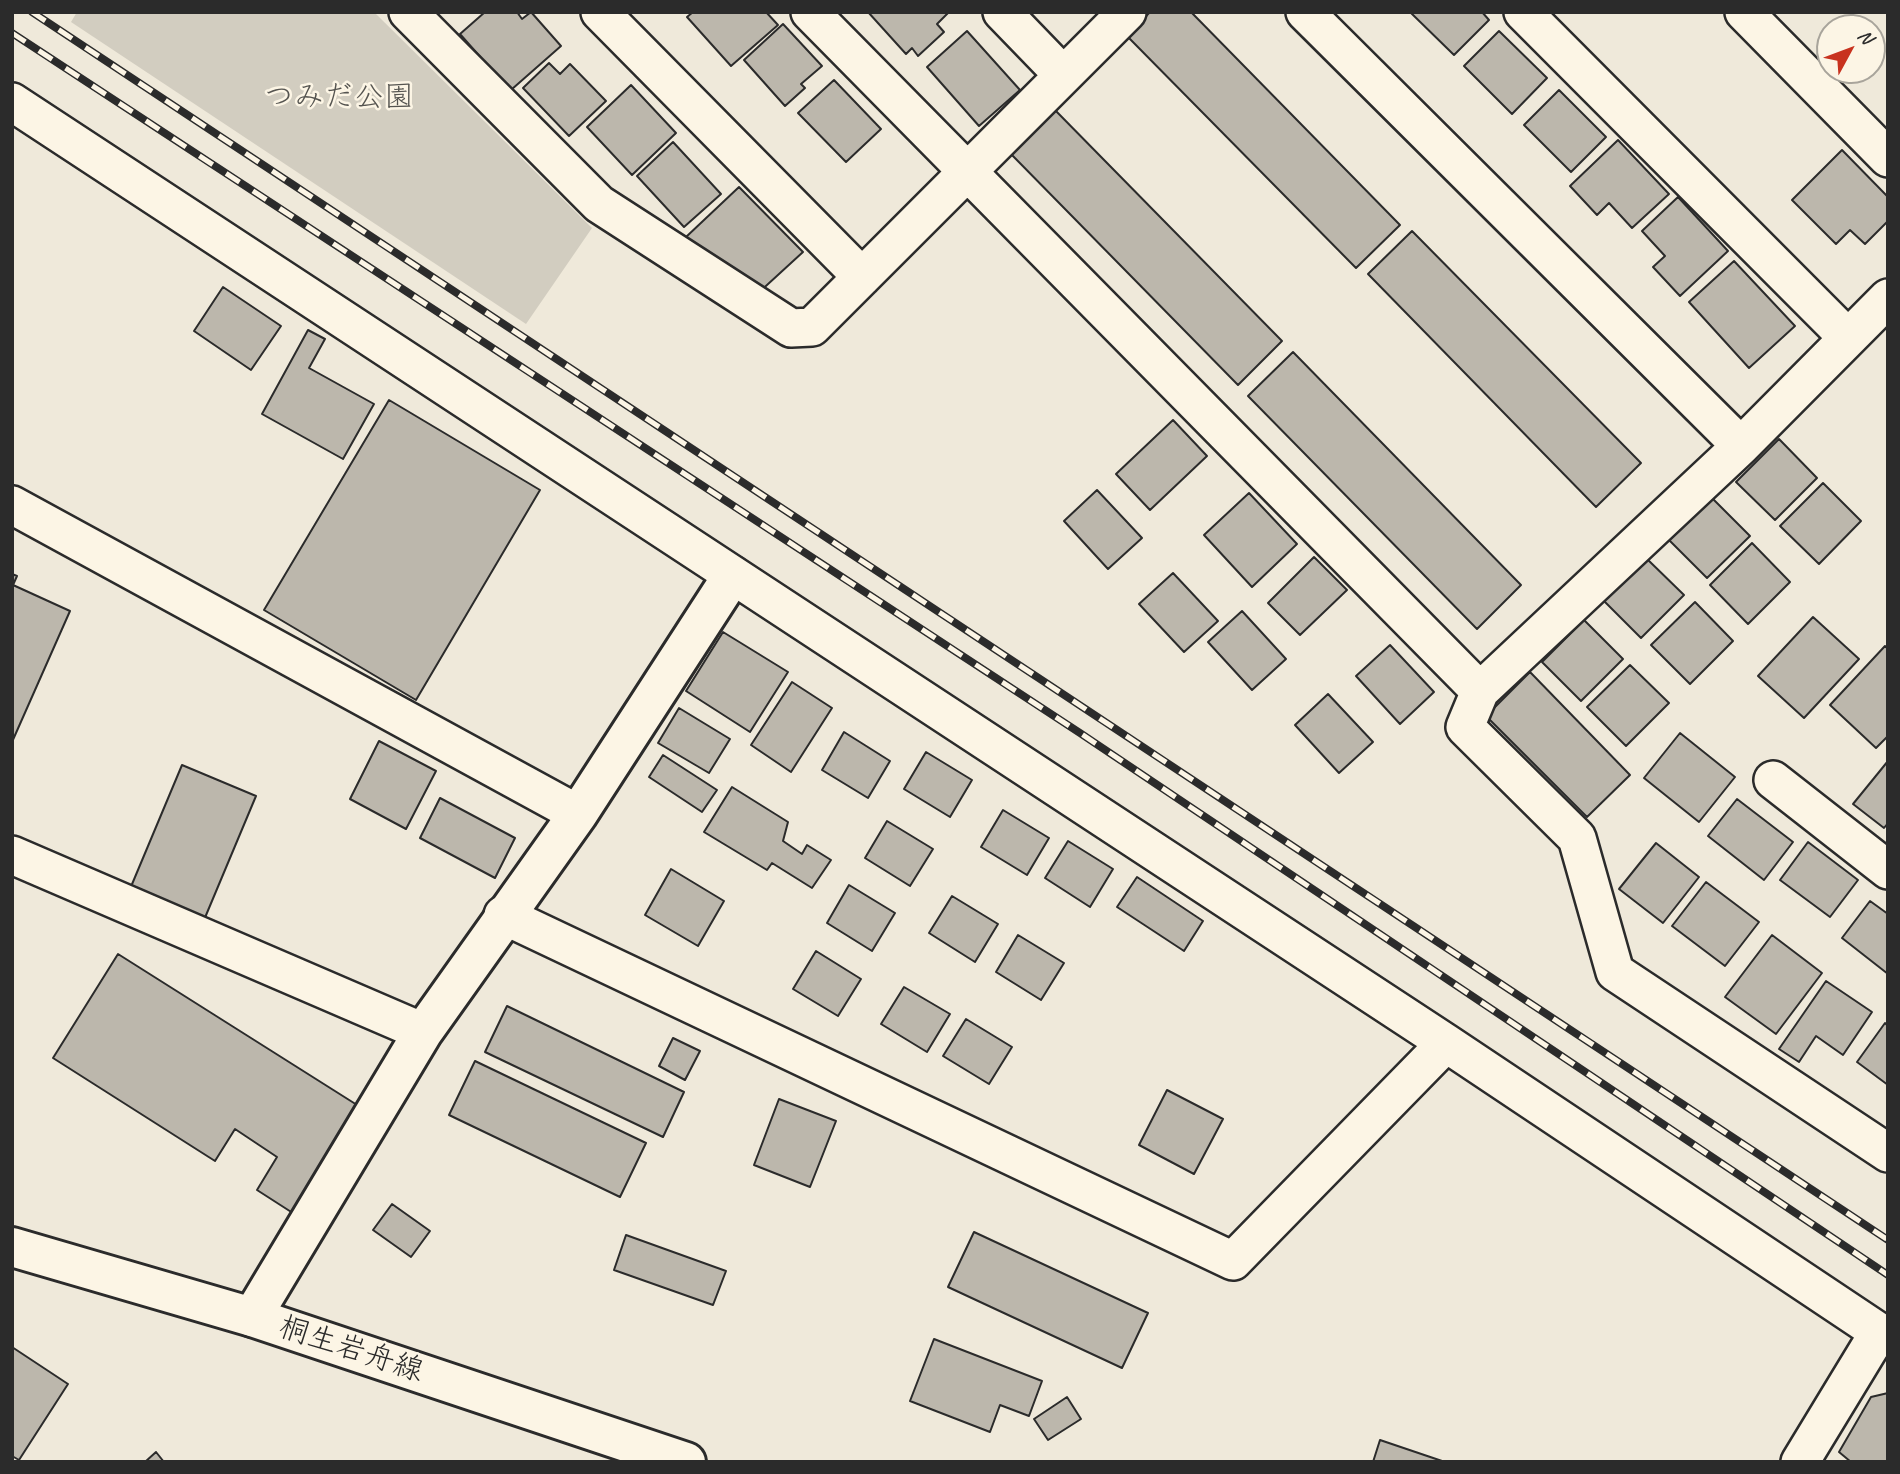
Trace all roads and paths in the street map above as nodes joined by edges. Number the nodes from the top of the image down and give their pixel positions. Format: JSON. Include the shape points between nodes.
{"nodes":[{"id":1,"x":408,"y":12,"type":"edge"},
{"id":2,"x":600,"y":12,"type":"edge"},
{"id":3,"x":810,"y":12,"type":"edge"},
{"id":4,"x":1002,"y":12,"type":"edge"},
{"id":5,"x":1127,"y":12,"type":"edge"},
{"id":6,"x":1305,"y":12,"type":"edge"},
{"id":7,"x":1523,"y":12,"type":"edge"},
{"id":8,"x":1744,"y":12,"type":"edge"},
{"id":9,"x":1062,"y":74,"type":"junction"},
{"id":10,"x":12,"y":102,"type":"edge"},
{"id":11,"x":1888,"y":158,"type":"edge"},
{"id":12,"x":966,"y":170,"type":"junction"},
{"id":13,"x":862,"y":277,"type":"junction"},
{"id":14,"x":1888,"y":298,"type":"edge"},
{"id":15,"x":1848,"y":338,"type":"junction"},
{"id":16,"x":1741,"y":446,"type":"junction"},
{"id":17,"x":12,"y":505,"type":"edge"},
{"id":18,"x":732,"y":576,"type":"junction"},
{"id":19,"x":1480,"y":691,"type":"junction"},
{"id":20,"x":1773,"y":780,"type":"dead end"},
{"id":21,"x":578,"y":814,"type":"junction"},
{"id":22,"x":12,"y":855,"type":"edge"},
{"id":23,"x":1888,"y":870,"type":"edge"},
{"id":24,"x":503,"y":915,"type":"junction"},
{"id":25,"x":422,"y":1032,"type":"junction"},
{"id":26,"x":1446,"y":1043,"type":"junction"},
{"id":27,"x":1888,"y":1153,"type":"edge"},
{"id":28,"x":12,"y":1247,"type":"edge"},
{"id":29,"x":252,"y":1317,"type":"junction"},
{"id":30,"x":1883,"y":1335,"type":"edge"},
{"id":31,"x":686,"y":1462,"type":"edge"},
{"id":32,"x":1800,"y":1462,"type":"edge"}],
"edges":[{"from":1,"to":13,"type":"street","via":[[598,204],[791,328],[812,327]]},
{"from":2,"to":13,"type":"street"},
{"from":3,"to":12,"type":"street"},
{"from":4,"to":9,"type":"street"},
{"from":5,"to":9,"type":"street"},
{"from":6,"to":16,"type":"street"},
{"from":7,"to":15,"type":"street"},
{"from":8,"to":11,"type":"street"},
{"from":9,"to":12,"type":"street"},
{"from":10,"to":18,"type":"street"},
{"from":12,"to":13,"type":"street"},
{"from":12,"to":19,"type":"street"},
{"from":14,"to":15,"type":"street"},
{"from":15,"to":16,"type":"street"},
{"from":16,"to":19,"type":"street"},
{"from":17,"to":21,"type":"street"},
{"from":18,"to":21,"type":"street"},
{"from":18,"to":26,"type":"street"},
{"from":19,"to":27,"type":"street","via":[[1465,727],[1577,838],[1615,972]]},
{"from":20,"to":23,"type":"street"},
{"from":21,"to":24,"type":"street"},
{"from":22,"to":25,"type":"street"},
{"from":24,"to":25,"type":"street"},
{"from":24,"to":26,"type":"street","via":[[1233,1261]]},
{"from":25,"to":29,"type":"street"},
{"from":26,"to":30,"type":"street"},
{"from":28,"to":29,"type":"street","name":"桐生岩舟線"},
{"from":29,"to":31,"type":"street","name":"桐生岩舟線"},
{"from":30,"to":32,"type":"street"}]}
